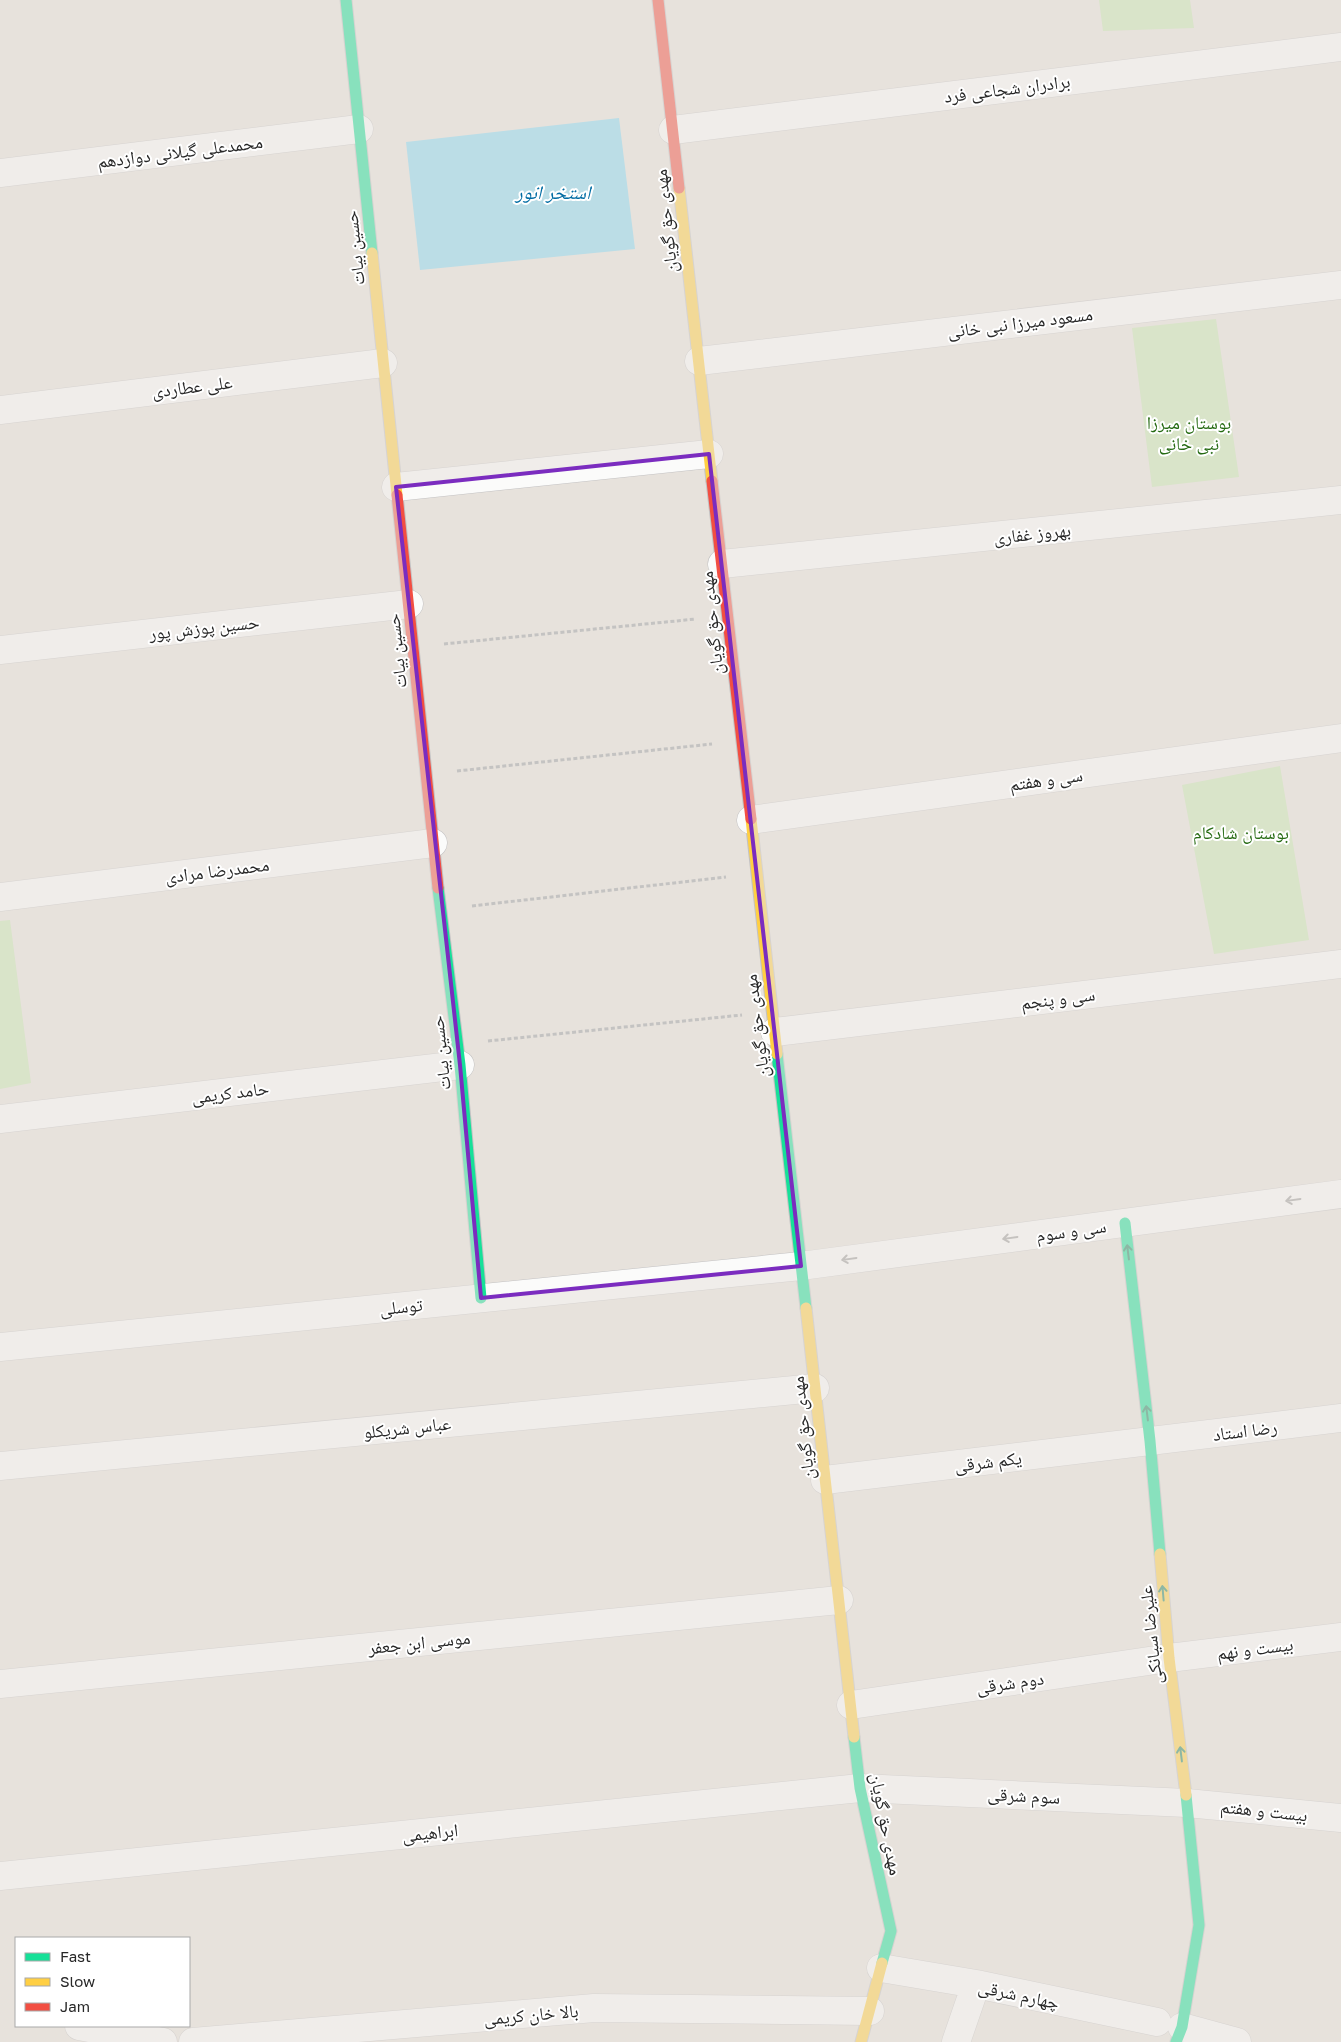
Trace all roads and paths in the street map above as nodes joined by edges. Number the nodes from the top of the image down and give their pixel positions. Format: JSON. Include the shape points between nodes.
{"nodes":[{"id":1,"x":346,"y":0,"type":"edge"},
{"id":2,"x":658,"y":0,"type":"edge"},
{"id":3,"x":1341,"y":47,"type":"edge"},
{"id":4,"x":359,"y":129,"type":"junction"},
{"id":5,"x":673,"y":130,"type":"junction"},
{"id":6,"x":0,"y":173,"type":"edge"},
{"id":7,"x":1341,"y":285,"type":"edge"},
{"id":8,"x":699,"y":361,"type":"junction"},
{"id":9,"x":383,"y":363,"type":"junction"},
{"id":10,"x":0,"y":410,"type":"edge"},
{"id":11,"x":709,"y":454,"type":"junction"},
{"id":12,"x":396,"y":486,"type":"junction"},
{"id":13,"x":1341,"y":500,"type":"edge"},
{"id":14,"x":722,"y":564,"type":"junction"},
{"id":15,"x":409,"y":604,"type":"junction"},
{"id":16,"x":728,"y":616,"type":"junction"},
{"id":17,"x":413,"y":647,"type":"junction"},
{"id":18,"x":0,"y":650,"type":"edge"},
{"id":19,"x":1341,"y":738,"type":"edge"},
{"id":20,"x":742,"y":740,"type":"junction"},
{"id":21,"x":426,"y":774,"type":"junction"},
{"id":22,"x":750,"y":820,"type":"junction"},
{"id":23,"x":433,"y":843,"type":"junction"},
{"id":24,"x":757,"y":873,"type":"junction"},
{"id":25,"x":0,"y":897,"type":"edge"},
{"id":26,"x":441,"y":909,"type":"junction"},
{"id":27,"x":1341,"y":964,"type":"edge"},
{"id":28,"x":774,"y":1022,"type":"junction"},
{"id":29,"x":458,"y":1055,"type":"junction"},
{"id":30,"x":0,"y":1119,"type":"edge"},
{"id":31,"x":1341,"y":1194,"type":"edge"},
{"id":32,"x":1125,"y":1223,"type":"junction"},
{"id":33,"x":801,"y":1266,"type":"junction"},
{"id":34,"x":481,"y":1298,"type":"junction"},
{"id":35,"x":0,"y":1347,"type":"edge"},
{"id":36,"x":815,"y":1388,"type":"junction"},
{"id":37,"x":1341,"y":1418,"type":"edge"},
{"id":38,"x":1150,"y":1442,"type":"junction"},
{"id":39,"x":0,"y":1466,"type":"edge"},
{"id":40,"x":825,"y":1480,"type":"junction"},
{"id":41,"x":839,"y":1600,"type":"junction"},
{"id":42,"x":1341,"y":1637,"type":"edge"},
{"id":43,"x":1169,"y":1658,"type":"junction"},
{"id":44,"x":0,"y":1684,"type":"edge"},
{"id":45,"x":851,"y":1705,"type":"junction"},
{"id":46,"x":860,"y":1788,"type":"junction"},
{"id":47,"x":1187,"y":1802,"type":"junction"},
{"id":48,"x":1341,"y":1818,"type":"edge"},
{"id":49,"x":0,"y":1876,"type":"edge"},
{"id":50,"x":881,"y":1968,"type":"junction"},
{"id":51,"x":976,"y":1984,"type":"junction"},
{"id":52,"x":870,"y":2011,"type":"junction"},
{"id":53,"x":84,"y":2027,"type":"edge"},
{"id":54,"x":1172,"y":2030,"type":"edge"},
{"id":55,"x":163,"y":2042,"type":"edge"},
{"id":56,"x":193,"y":2042,"type":"edge"},
{"id":57,"x":861,"y":2042,"type":"edge"},
{"id":58,"x":956,"y":2042,"type":"edge"},
{"id":59,"x":1237,"y":2042,"type":"edge"}],
"edges":[{"from":1,"to":4,"type":"street","name":"حسین بیات"},
{"from":2,"to":5,"type":"street","name":"مهدی حق گویان"},
{"from":3,"to":5,"type":"street","name":"برادران شجاعی فرد"},
{"from":4,"to":6,"type":"street","name":"محمدعلی گیلانی دوازدهم"},
{"from":4,"to":9,"type":"street","name":"حسین بیات"},
{"from":5,"to":8,"type":"street","name":"مهدی حق گویان"},
{"from":7,"to":8,"type":"street","name":"مسعود میرزا نبی خانی"},
{"from":8,"to":11,"type":"street","name":"مهدی حق گویان"},
{"from":9,"to":10,"type":"street","name":"علی عطاردی"},
{"from":9,"to":12,"type":"street","name":"حسین بیات"},
{"from":11,"to":12,"type":"street"},
{"from":11,"to":14,"type":"street","name":"مهدی حق گویان"},
{"from":12,"to":15,"type":"street","name":"حسین بیات"},
{"from":13,"to":14,"type":"street","name":"بهروز غفاری"},
{"from":14,"to":16,"type":"street","name":"مهدی حق گویان"},
{"from":15,"to":17,"type":"street","name":"حسین بیات"},
{"from":15,"to":18,"type":"street","name":"حسین پوزش پور"},
{"from":16,"to":17,"type":"path"},
{"from":16,"to":20,"type":"street","name":"مهدی حق گویان"},
{"from":17,"to":21,"type":"street","name":"حسین بیات"},
{"from":19,"to":22,"type":"street","name":"سی و هفتم"},
{"from":20,"to":21,"type":"path"},
{"from":20,"to":22,"type":"street","name":"مهدی حق گویان"},
{"from":21,"to":23,"type":"street","name":"حسین بیات"},
{"from":22,"to":24,"type":"street","name":"مهدی حق گویان"},
{"from":23,"to":25,"type":"street","name":"محمدرضا مرادی"},
{"from":23,"to":26,"type":"street","name":"حسین بیات"},
{"from":24,"to":26,"type":"path"},
{"from":24,"to":28,"type":"street","name":"مهدی حق گویان"},
{"from":26,"to":29,"type":"street","name":"حسین بیات"},
{"from":27,"to":28,"type":"street","name":"سی و پنجم"},
{"from":28,"to":29,"type":"path"},
{"from":28,"to":33,"type":"street","name":"مهدی حق گویان"},
{"from":29,"to":30,"type":"street","name":"حامد کریمی"},
{"from":29,"to":34,"type":"street","name":"حسین بیات"},
{"from":31,"to":32,"type":"street","name":"سی و سوم","one_way":true},
{"from":32,"to":33,"type":"street","name":"سی و سوم","one_way":true},
{"from":38,"to":32,"type":"street","name":"علیرضا سیانکی","one_way":true},
{"from":33,"to":34,"type":"street","name":"توسلی"},
{"from":33,"to":36,"type":"street","name":"مهدی حق گویان"},
{"from":34,"to":35,"type":"street","name":"توسلی"},
{"from":36,"to":39,"type":"street","name":"عباس شریکلو"},
{"from":36,"to":40,"type":"street","name":"مهدی حق گویان"},
{"from":37,"to":38,"type":"street","name":"رضا استاد"},
{"from":38,"to":40,"type":"street","name":"یکم شرقی"},
{"from":43,"to":38,"type":"street","name":"علیرضا سیانکی","one_way":true},
{"from":40,"to":41,"type":"street","name":"مهدی حق گویان"},
{"from":41,"to":44,"type":"street","name":"موسی ابن جعفر"},
{"from":41,"to":45,"type":"street","name":"مهدی حق گویان"},
{"from":42,"to":43,"type":"street","name":"بیست و نهم"},
{"from":43,"to":45,"type":"street","name":"دوم شرقی"},
{"from":47,"to":43,"type":"street","name":"علیرضا سیانکی","one_way":true},
{"from":45,"to":46,"type":"street","name":"مهدی حق گویان"},
{"from":46,"to":47,"type":"street","name":"سوم شرقی"},
{"from":46,"to":49,"type":"street","name":"ابراهیمی"},
{"from":46,"to":50,"type":"street","name":"مهدی حق گویان","via":[[891,1931]]},
{"from":47,"to":48,"type":"street","name":"بیست و هفتم"},
{"from":47,"to":54,"type":"street","name":"علیرضا سیانکی","via":[[1199,1924]]},
{"from":50,"to":51,"type":"street","name":"چهارم شرقی"},
{"from":50,"to":52,"type":"street","name":"مهدی حق گویان"},
{"from":51,"to":54,"type":"street","name":"چهارم شرقی"},
{"from":51,"to":58,"type":"street"},
{"from":52,"to":56,"type":"street","name":"بالا خان کریمی","via":[[594,2008]]},
{"from":52,"to":57,"type":"street","name":"مهدی حق گویان"},
{"from":53,"to":55,"type":"street"},
{"from":54,"to":59,"type":"street","name":"چهارم شرقی"}]}
